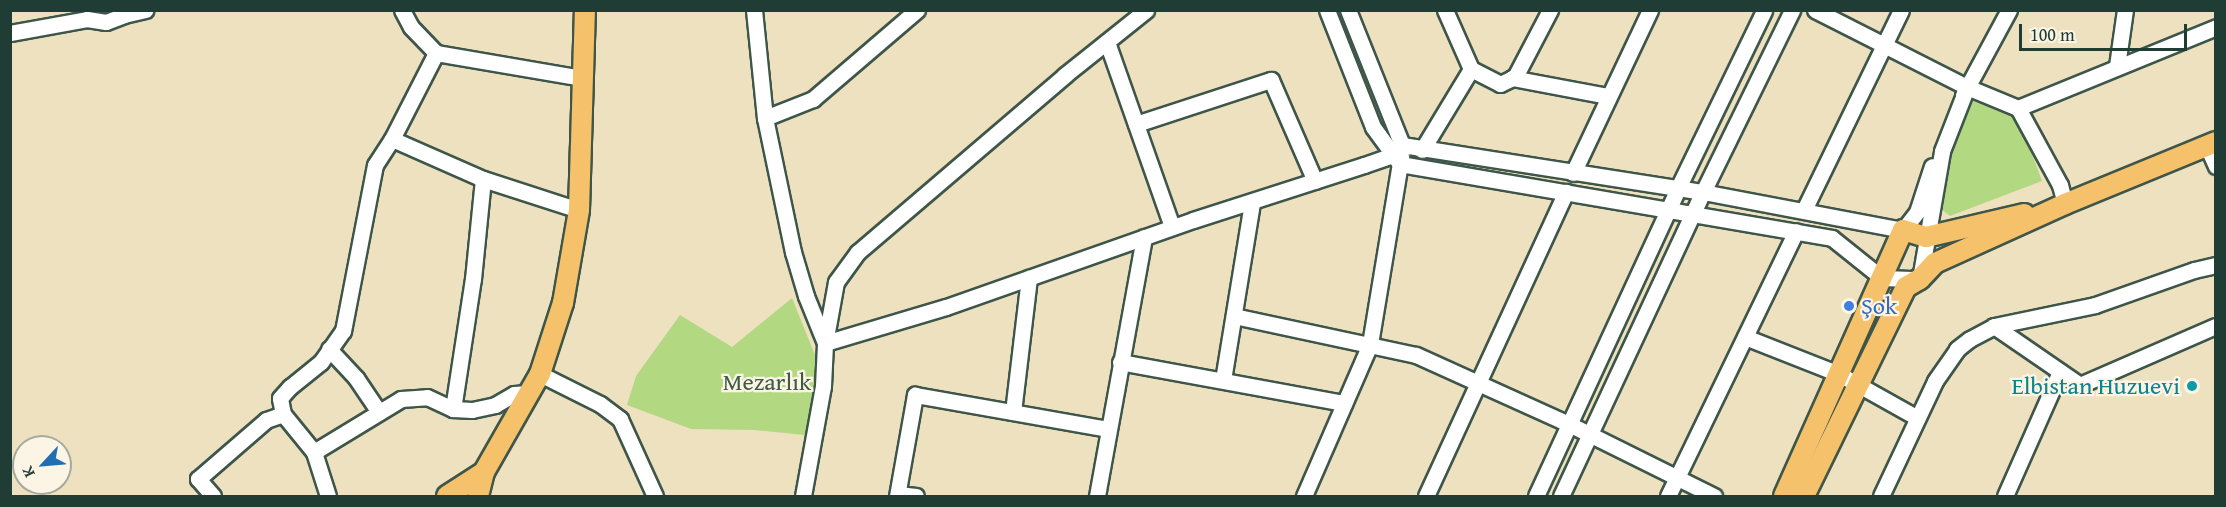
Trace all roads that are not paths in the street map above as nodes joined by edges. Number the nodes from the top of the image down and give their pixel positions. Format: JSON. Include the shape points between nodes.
{"nodes":[{"id":1,"x":145,"y":10,"type":"edge"},
{"id":2,"x":402,"y":10,"type":"edge"},
{"id":3,"x":585,"y":10,"type":"edge"},
{"id":4,"x":754,"y":10,"type":"edge"},
{"id":5,"x":917,"y":10,"type":"edge"},
{"id":6,"x":1146,"y":10,"type":"edge"},
{"id":7,"x":1327,"y":10,"type":"edge"},
{"id":8,"x":1348,"y":10,"type":"edge"},
{"id":9,"x":1444,"y":10,"type":"edge"},
{"id":10,"x":1550,"y":10,"type":"edge"},
{"id":11,"x":1650,"y":10,"type":"edge"},
{"id":12,"x":1815,"y":10,"type":"edge"},
{"id":13,"x":1902,"y":10,"type":"edge"},
{"id":14,"x":2009,"y":10,"type":"edge"},
{"id":15,"x":2125,"y":10,"type":"edge"},
{"id":16,"x":1764,"y":11,"type":"edge"},
{"id":17,"x":1790,"y":16,"type":"edge"},
{"id":18,"x":2216,"y":27,"type":"edge"},
{"id":19,"x":10,"y":33,"type":"edge"},
{"id":20,"x":1107,"y":42,"type":"junction"},
{"id":21,"x":1883,"y":46,"type":"junction"},
{"id":22,"x":436,"y":53,"type":"junction"},
{"id":23,"x":2117,"y":66,"type":"junction"},
{"id":24,"x":1471,"y":69,"type":"junction"},
{"id":25,"x":583,"y":78,"type":"junction"},
{"id":26,"x":1512,"y":78,"type":"junction"},
{"id":27,"x":1967,"y":87,"type":"junction"},
{"id":28,"x":1608,"y":96,"type":"junction"},
{"id":29,"x":2018,"y":108,"type":"junction"},
{"id":30,"x":765,"y":118,"type":"junction"},
{"id":31,"x":1136,"y":124,"type":"junction"},
{"id":32,"x":392,"y":139,"type":"junction"},
{"id":33,"x":2211,"y":144,"type":"edge"},
{"id":34,"x":1422,"y":150,"type":"junction"},
{"id":35,"x":1398,"y":155,"type":"junction"},
{"id":36,"x":2216,"y":166,"type":"edge"},
{"id":37,"x":1573,"y":173,"type":"junction"},
{"id":38,"x":483,"y":179,"type":"junction"},
{"id":39,"x":1315,"y":181,"type":"junction"},
{"id":40,"x":1678,"y":188,"type":"junction"},
{"id":41,"x":1566,"y":192,"type":"junction"},
{"id":42,"x":1703,"y":192,"type":"junction"},
{"id":43,"x":1252,"y":203,"type":"junction"},
{"id":44,"x":2065,"y":204,"type":"junction"},
{"id":45,"x":1668,"y":209,"type":"junction"},
{"id":46,"x":579,"y":210,"type":"junction"},
{"id":47,"x":1804,"y":210,"type":"junction"},
{"id":48,"x":1694,"y":214,"type":"junction"},
{"id":49,"x":1172,"y":227,"type":"junction"},
{"id":50,"x":1903,"y":230,"type":"junction"},
{"id":51,"x":1796,"y":231,"type":"junction"},
{"id":52,"x":1144,"y":237,"type":"junction"},
{"id":53,"x":1926,"y":237,"type":"junction"},
{"id":54,"x":2216,"y":266,"type":"edge"},
{"id":55,"x":1029,"y":278,"type":"junction"},
{"id":56,"x":1882,"y":278,"type":"junction"},
{"id":57,"x":1920,"y":279,"type":"junction"},
{"id":58,"x":1234,"y":316,"type":"junction"},
{"id":59,"x":1994,"y":326,"type":"junction"},
{"id":60,"x":2216,"y":326,"type":"edge"},
{"id":61,"x":1745,"y":337,"type":"junction"},
{"id":62,"x":825,"y":344,"type":"junction"},
{"id":63,"x":1370,"y":344,"type":"junction"},
{"id":64,"x":329,"y":349,"type":"junction"},
{"id":65,"x":1120,"y":362,"type":"junction"},
{"id":66,"x":2060,"y":372,"type":"junction"},
{"id":67,"x":540,"y":374,"type":"junction"},
{"id":68,"x":1839,"y":374,"type":"junction"},
{"id":69,"x":1223,"y":380,"type":"junction"},
{"id":70,"x":1478,"y":383,"type":"junction"},
{"id":71,"x":1858,"y":385,"type":"junction"},
{"id":72,"x":528,"y":393,"type":"junction"},
{"id":73,"x":1344,"y":403,"type":"junction"},
{"id":74,"x":453,"y":409,"type":"junction"},
{"id":75,"x":378,"y":411,"type":"junction"},
{"id":76,"x":1013,"y":412,"type":"junction"},
{"id":77,"x":283,"y":414,"type":"junction"},
{"id":78,"x":1916,"y":417,"type":"junction"},
{"id":79,"x":1569,"y":424,"type":"junction"},
{"id":80,"x":1107,"y":429,"type":"junction"},
{"id":81,"x":1591,"y":435,"type":"junction"},
{"id":82,"x":314,"y":452,"type":"junction"},
{"id":83,"x":484,"y":472,"type":"junction"},
{"id":84,"x":1678,"y":478,"type":"junction"},
{"id":85,"x":898,"y":495,"type":"edge"},
{"id":86,"x":213,"y":496,"type":"edge"},
{"id":87,"x":328,"y":496,"type":"edge"},
{"id":88,"x":447,"y":496,"type":"edge"},
{"id":89,"x":478,"y":496,"type":"edge"},
{"id":90,"x":655,"y":496,"type":"edge"},
{"id":91,"x":803,"y":496,"type":"edge"},
{"id":92,"x":916,"y":496,"type":"edge"},
{"id":93,"x":1097,"y":496,"type":"edge"},
{"id":94,"x":1304,"y":496,"type":"edge"},
{"id":95,"x":1426,"y":496,"type":"edge"},
{"id":96,"x":1536,"y":496,"type":"edge"},
{"id":97,"x":1561,"y":496,"type":"edge"},
{"id":98,"x":1668,"y":496,"type":"edge"},
{"id":99,"x":1714,"y":496,"type":"edge"},
{"id":100,"x":1784,"y":496,"type":"edge"},
{"id":101,"x":1804,"y":496,"type":"edge"},
{"id":102,"x":1881,"y":496,"type":"edge"},
{"id":103,"x":2005,"y":496,"type":"edge"}],
"edges":[{"from":1,"to":19,"type":"street","via":[[106,22],[87,19]]},
{"from":2,"to":22,"type":"street","via":[[411,27]]},
{"from":3,"to":25,"type":"main road"},
{"from":4,"to":30,"type":"street"},
{"from":5,"to":30,"type":"street","via":[[813,99]]},
{"from":6,"to":20,"type":"street"},
{"from":7,"to":35,"type":"street","via":[[1373,127]]},
{"from":8,"to":35,"type":"street"},
{"from":9,"to":24,"type":"street"},
{"from":10,"to":26,"type":"street"},
{"from":11,"to":28,"type":"street"},
{"from":12,"to":21,"type":"street"},
{"from":13,"to":21,"type":"street"},
{"from":14,"to":27,"type":"street"},
{"from":15,"to":23,"type":"street"},
{"from":16,"to":17,"type":"street"},
{"from":16,"to":40,"type":"street"},
{"from":17,"to":42,"type":"street"},
{"from":18,"to":23,"type":"street"},
{"from":20,"to":31,"type":"street"},
{"from":20,"to":62,"type":"street","via":[[858,252],[836,282]]},
{"from":21,"to":27,"type":"street"},
{"from":21,"to":47,"type":"street"},
{"from":22,"to":25,"type":"street"},
{"from":22,"to":32,"type":"street"},
{"from":23,"to":29,"type":"street"},
{"from":24,"to":26,"type":"street","via":[[1500,84]]},
{"from":24,"to":34,"type":"street"},
{"from":25,"to":46,"type":"main road"},
{"from":26,"to":28,"type":"street"},
{"from":27,"to":29,"type":"street"},
{"from":27,"to":50,"type":"street","via":[[1936,153],[1917,212]]},
{"from":27,"to":53,"type":"street","via":[[1942,151]]},
{"from":28,"to":37,"type":"street"},
{"from":29,"to":44,"type":"street","via":[[2060,185]]},
{"from":30,"to":62,"type":"street","via":[[793,252]]},
{"from":31,"to":39,"type":"street","via":[[1271,80]]},
{"from":31,"to":49,"type":"street"},
{"from":32,"to":38,"type":"street"},
{"from":32,"to":64,"type":"street","via":[[375,165],[343,331]]},
{"from":33,"to":36,"type":"street"},
{"from":33,"to":44,"type":"main road"},
{"from":34,"to":35,"type":"street"},
{"from":34,"to":37,"type":"street"},
{"from":35,"to":39,"type":"street"},
{"from":35,"to":41,"type":"street"},
{"from":35,"to":63,"type":"street"},
{"from":37,"to":40,"type":"street"},
{"from":38,"to":46,"type":"street"},
{"from":38,"to":74,"type":"street","via":[[473,279]]},
{"from":39,"to":43,"type":"street"},
{"from":40,"to":42,"type":"street"},
{"from":40,"to":45,"type":"street"},
{"from":41,"to":45,"type":"street"},
{"from":41,"to":70,"type":"street"},
{"from":42,"to":47,"type":"street"},
{"from":42,"to":48,"type":"street"},
{"from":43,"to":49,"type":"street"},
{"from":43,"to":58,"type":"street"},
{"from":44,"to":53,"type":"main road"},
{"from":44,"to":57,"type":"main road","via":[[1935,263]]},
{"from":45,"to":48,"type":"street"},
{"from":45,"to":79,"type":"street"},
{"from":46,"to":67,"type":"main road","via":[[563,303]]},
{"from":47,"to":50,"type":"street"},
{"from":48,"to":51,"type":"street"},
{"from":48,"to":81,"type":"street"},
{"from":49,"to":52,"type":"street"},
{"from":50,"to":53,"type":"main road"},
{"from":50,"to":56,"type":"main road"},
{"from":51,"to":56,"type":"street","via":[[1832,238]]},
{"from":51,"to":61,"type":"street"},
{"from":52,"to":55,"type":"street"},
{"from":52,"to":65,"type":"street"},
{"from":53,"to":57,"type":"street"},
{"from":54,"to":59,"type":"street","via":[[2095,305]]},
{"from":55,"to":62,"type":"street"},
{"from":55,"to":76,"type":"street"},
{"from":56,"to":57,"type":"street"},
{"from":56,"to":68,"type":"main road"},
{"from":57,"to":71,"type":"main road","via":[[1906,287]]},
{"from":58,"to":63,"type":"street"},
{"from":58,"to":69,"type":"street"},
{"from":59,"to":66,"type":"street"},
{"from":59,"to":78,"type":"street","via":[[1957,349]]},
{"from":60,"to":66,"type":"street","via":[[2080,385]]},
{"from":61,"to":68,"type":"street"},
{"from":61,"to":84,"type":"street"},
{"from":62,"to":91,"type":"street","via":[[823,386]]},
{"from":63,"to":70,"type":"street","via":[[1416,355]]},
{"from":63,"to":73,"type":"street"},
{"from":64,"to":75,"type":"street","via":[[356,378]]},
{"from":64,"to":77,"type":"street","via":[[321,362],[280,398]]},
{"from":65,"to":69,"type":"street"},
{"from":65,"to":80,"type":"street"},
{"from":66,"to":103,"type":"street"},
{"from":67,"to":72,"type":"main road"},
{"from":67,"to":90,"type":"street","via":[[600,404],[620,419]]},
{"from":68,"to":71,"type":"street"},
{"from":68,"to":100,"type":"main road"},
{"from":69,"to":73,"type":"street"},
{"from":70,"to":79,"type":"street"},
{"from":70,"to":95,"type":"street"},
{"from":71,"to":78,"type":"street"},
{"from":71,"to":101,"type":"main road"},
{"from":72,"to":74,"type":"street","via":[[513,394],[495,405],[472,410]]},
{"from":72,"to":83,"type":"main road"},
{"from":73,"to":94,"type":"street"},
{"from":74,"to":75,"type":"street","via":[[427,397],[401,399]]},
{"from":75,"to":82,"type":"street"},
{"from":76,"to":80,"type":"street"},
{"from":76,"to":85,"type":"street","via":[[915,395]]},
{"from":77,"to":82,"type":"street"},
{"from":77,"to":86,"type":"street","via":[[266,420],[198,479]]},
{"from":78,"to":102,"type":"street"},
{"from":79,"to":81,"type":"street"},
{"from":79,"to":96,"type":"street"},
{"from":80,"to":93,"type":"street"},
{"from":81,"to":84,"type":"street"},
{"from":81,"to":97,"type":"street"},
{"from":82,"to":87,"type":"street"},
{"from":83,"to":88,"type":"main road"},
{"from":83,"to":89,"type":"main road"},
{"from":84,"to":98,"type":"street"},
{"from":84,"to":99,"type":"street"},
{"from":85,"to":92,"type":"street"}]}
